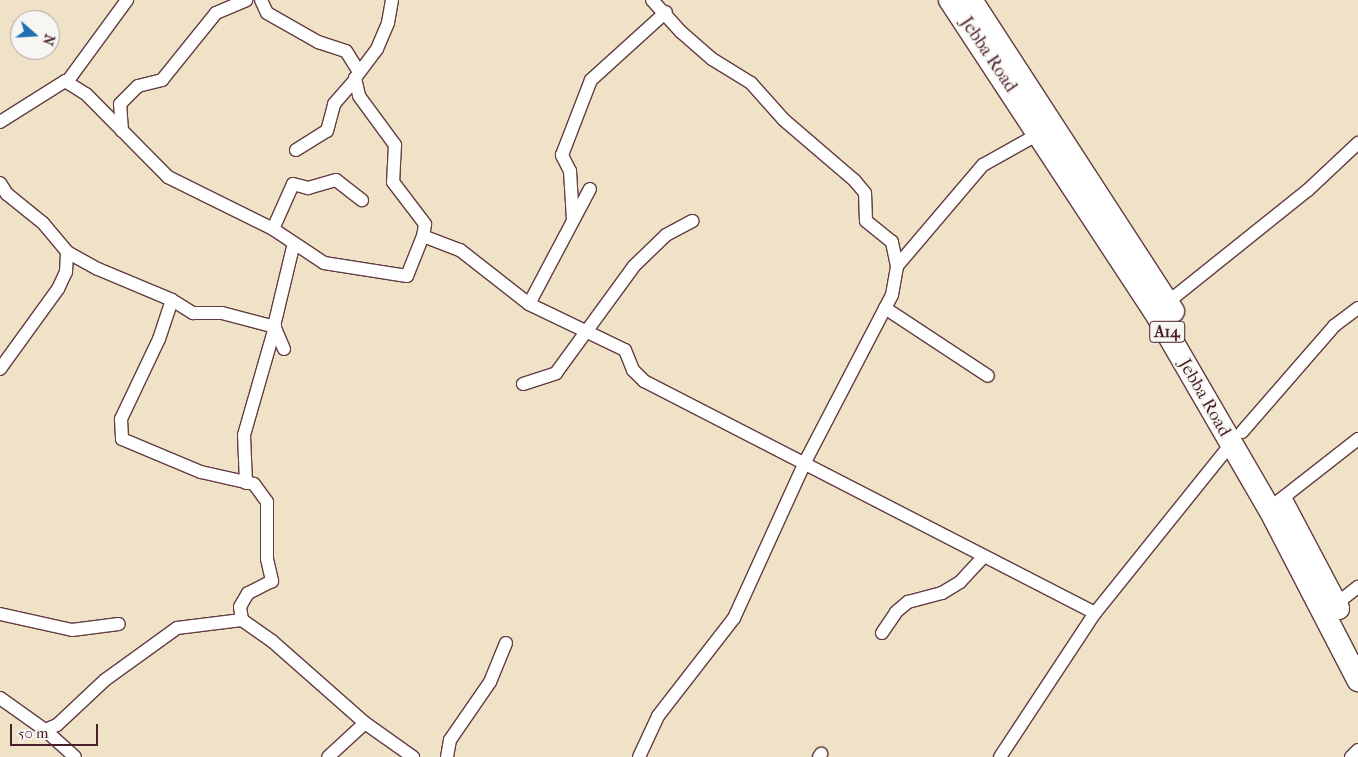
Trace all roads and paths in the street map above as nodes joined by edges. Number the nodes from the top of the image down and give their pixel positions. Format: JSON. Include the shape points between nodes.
{"nodes":[{"id":1,"x":127,"y":0,"type":"edge"},
{"id":2,"x":246,"y":0,"type":"edge"},
{"id":3,"x":260,"y":0,"type":"edge"},
{"id":4,"x":392,"y":0,"type":"edge"},
{"id":5,"x":652,"y":0,"type":"edge"},
{"id":6,"x":950,"y":0,"type":"edge"},
{"id":7,"x":971,"y":0,"type":"edge"},
{"id":8,"x":666,"y":12,"type":"junction"},
{"id":9,"x":357,"y":76,"type":"junction"},
{"id":10,"x":67,"y":82,"type":"junction"},
{"id":11,"x":0,"y":122,"type":"edge"},
{"id":12,"x":122,"y":131,"type":"junction"},
{"id":13,"x":1040,"y":133,"type":"junction"},
{"id":14,"x":1358,"y":143,"type":"edge"},
{"id":15,"x":296,"y":150,"type":"dead end"},
{"id":16,"x":0,"y":183,"type":"edge"},
{"id":17,"x":590,"y":189,"type":"dead end"},
{"id":18,"x":362,"y":200,"type":"dead end"},
{"id":19,"x":573,"y":220,"type":"junction"},
{"id":20,"x":692,"y":221,"type":"dead end"},
{"id":21,"x":273,"y":229,"type":"junction"},
{"id":22,"x":423,"y":236,"type":"junction"},
{"id":23,"x":294,"y":243,"type":"junction"},
{"id":24,"x":67,"y":252,"type":"junction"},
{"id":25,"x":897,"y":266,"type":"junction"},
{"id":26,"x":172,"y":300,"type":"junction"},
{"id":27,"x":1168,"y":302,"type":"junction"},
{"id":28,"x":529,"y":304,"type":"junction"},
{"id":29,"x":885,"y":308,"type":"junction"},
{"id":30,"x":1358,"y":308,"type":"edge"},
{"id":31,"x":275,"y":327,"type":"junction"},
{"id":32,"x":588,"y":332,"type":"junction"},
{"id":33,"x":284,"y":349,"type":"dead end"},
{"id":34,"x":0,"y":369,"type":"edge"},
{"id":35,"x":988,"y":376,"type":"dead end"},
{"id":36,"x":523,"y":384,"type":"dead end"},
{"id":37,"x":1236,"y":438,"type":"junction"},
{"id":38,"x":1358,"y":439,"type":"edge"},
{"id":39,"x":805,"y":462,"type":"junction"},
{"id":40,"x":246,"y":482,"type":"junction"},
{"id":41,"x":1280,"y":500,"type":"junction"},
{"id":42,"x":984,"y":556,"type":"junction"},
{"id":43,"x":1358,"y":587,"type":"edge"},
{"id":44,"x":1336,"y":604,"type":"junction"},
{"id":45,"x":1095,"y":613,"type":"junction"},
{"id":46,"x":0,"y":614,"type":"edge"},
{"id":47,"x":242,"y":620,"type":"junction"},
{"id":48,"x":119,"y":624,"type":"dead end"},
{"id":49,"x":882,"y":633,"type":"dead end"},
{"id":50,"x":506,"y":643,"type":"dead end"},
{"id":51,"x":1358,"y":647,"type":"edge"},
{"id":52,"x":1358,"y":680,"type":"edge"},
{"id":53,"x":0,"y":698,"type":"edge"},
{"id":54,"x":364,"y":723,"type":"junction"},
{"id":55,"x":46,"y":730,"type":"junction"},
{"id":56,"x":1358,"y":750,"type":"edge"},
{"id":57,"x":75,"y":757,"type":"edge"},
{"id":58,"x":328,"y":757,"type":"edge"},
{"id":59,"x":413,"y":757,"type":"edge"},
{"id":60,"x":447,"y":757,"type":"edge"},
{"id":61,"x":639,"y":757,"type":"edge"},
{"id":62,"x":1000,"y":757,"type":"edge"},
{"id":63,"x":1351,"y":757,"type":"edge"}],
"edges":[{"from":1,"to":10,"type":"street"},
{"from":2,"to":12,"type":"street","via":[[216,13],[162,80],[138,86],[120,104]]},
{"from":3,"to":9,"type":"street","via":[[267,13],[318,42],[346,51]]},
{"from":4,"to":9,"type":"street","via":[[388,23],[377,49]]},
{"from":5,"to":8,"type":"street"},
{"from":6,"to":13,"type":"highway","name":"Jebba Road","number":"A14"},
{"from":7,"to":27,"type":"highway"},
{"from":8,"to":19,"type":"street","via":[[591,80],[562,155],[570,171]]},
{"from":8,"to":25,"type":"street","via":[[681,32],[751,84],[784,120],[854,180],[865,193],[866,221],[892,242]]},
{"from":9,"to":15,"type":"street","via":[[334,104],[327,131]]},
{"from":9,"to":22,"type":"street","via":[[358,96],[395,145],[393,182],[425,224]]},
{"from":10,"to":11,"type":"street"},
{"from":10,"to":12,"type":"street","via":[[86,94]]},
{"from":12,"to":21,"type":"street","via":[[168,176]]},
{"from":13,"to":25,"type":"street","via":[[983,165]]},
{"from":13,"to":37,"type":"highway","name":"Jebba Road","number":"A14"},
{"from":14,"to":27,"type":"street","via":[[1308,190]]},
{"from":16,"to":24,"type":"street","via":[[7,194],[43,223]]},
{"from":17,"to":19,"type":"street"},
{"from":18,"to":21,"type":"street","via":[[336,180],[308,188],[293,184]]},
{"from":19,"to":28,"type":"street"},
{"from":20,"to":32,"type":"street","via":[[666,235],[634,266],[603,304]]},
{"from":21,"to":23,"type":"street"},
{"from":22,"to":23,"type":"street","via":[[407,276],[324,263]]},
{"from":22,"to":28,"type":"street","via":[[460,250]]},
{"from":23,"to":31,"type":"street"},
{"from":24,"to":26,"type":"street","via":[[98,269]]},
{"from":24,"to":34,"type":"street","via":[[66,272],[58,289]]},
{"from":25,"to":29,"type":"street","via":[[892,295]]},
{"from":26,"to":31,"type":"street","via":[[193,313],[222,312]]},
{"from":26,"to":40,"type":"street","via":[[159,339],[121,419],[122,439],[201,472]]},
{"from":27,"to":37,"type":"highway"},
{"from":28,"to":32,"type":"street"},
{"from":29,"to":35,"type":"street"},
{"from":29,"to":39,"type":"street"},
{"from":30,"to":37,"type":"street","via":[[1334,326]]},
{"from":31,"to":33,"type":"street"},
{"from":31,"to":40,"type":"street","via":[[244,435]]},
{"from":32,"to":36,"type":"street","via":[[556,372]]},
{"from":32,"to":39,"type":"street","via":[[625,350],[633,370],[644,381],[741,434]]},
{"from":37,"to":41,"type":"highway"},
{"from":37,"to":45,"type":"street"},
{"from":37,"to":52,"type":"highway","name":"Jebba Road","number":"A14"},
{"from":38,"to":41,"type":"street"},
{"from":39,"to":42,"type":"street"},
{"from":39,"to":61,"type":"street","via":[[734,618],[658,716]]},
{"from":40,"to":47,"type":"street","via":[[254,484],[267,502],[267,559],[272,581],[248,593],[240,608]]},
{"from":41,"to":44,"type":"highway"},
{"from":42,"to":45,"type":"street"},
{"from":42,"to":49,"type":"street","via":[[960,582],[908,602],[896,612]]},
{"from":43,"to":44,"type":"street"},
{"from":44,"to":51,"type":"highway"},
{"from":45,"to":62,"type":"street"},
{"from":46,"to":48,"type":"street","via":[[72,630]]},
{"from":47,"to":54,"type":"street","via":[[272,640]]},
{"from":47,"to":55,"type":"street","via":[[177,628],[104,680],[57,725]]},
{"from":50,"to":60,"type":"street","via":[[490,682],[450,740]]},
{"from":53,"to":55,"type":"street"},
{"from":54,"to":58,"type":"street"},
{"from":54,"to":59,"type":"street"},
{"from":55,"to":57,"type":"street"},
{"from":56,"to":63,"type":"street"}]}
